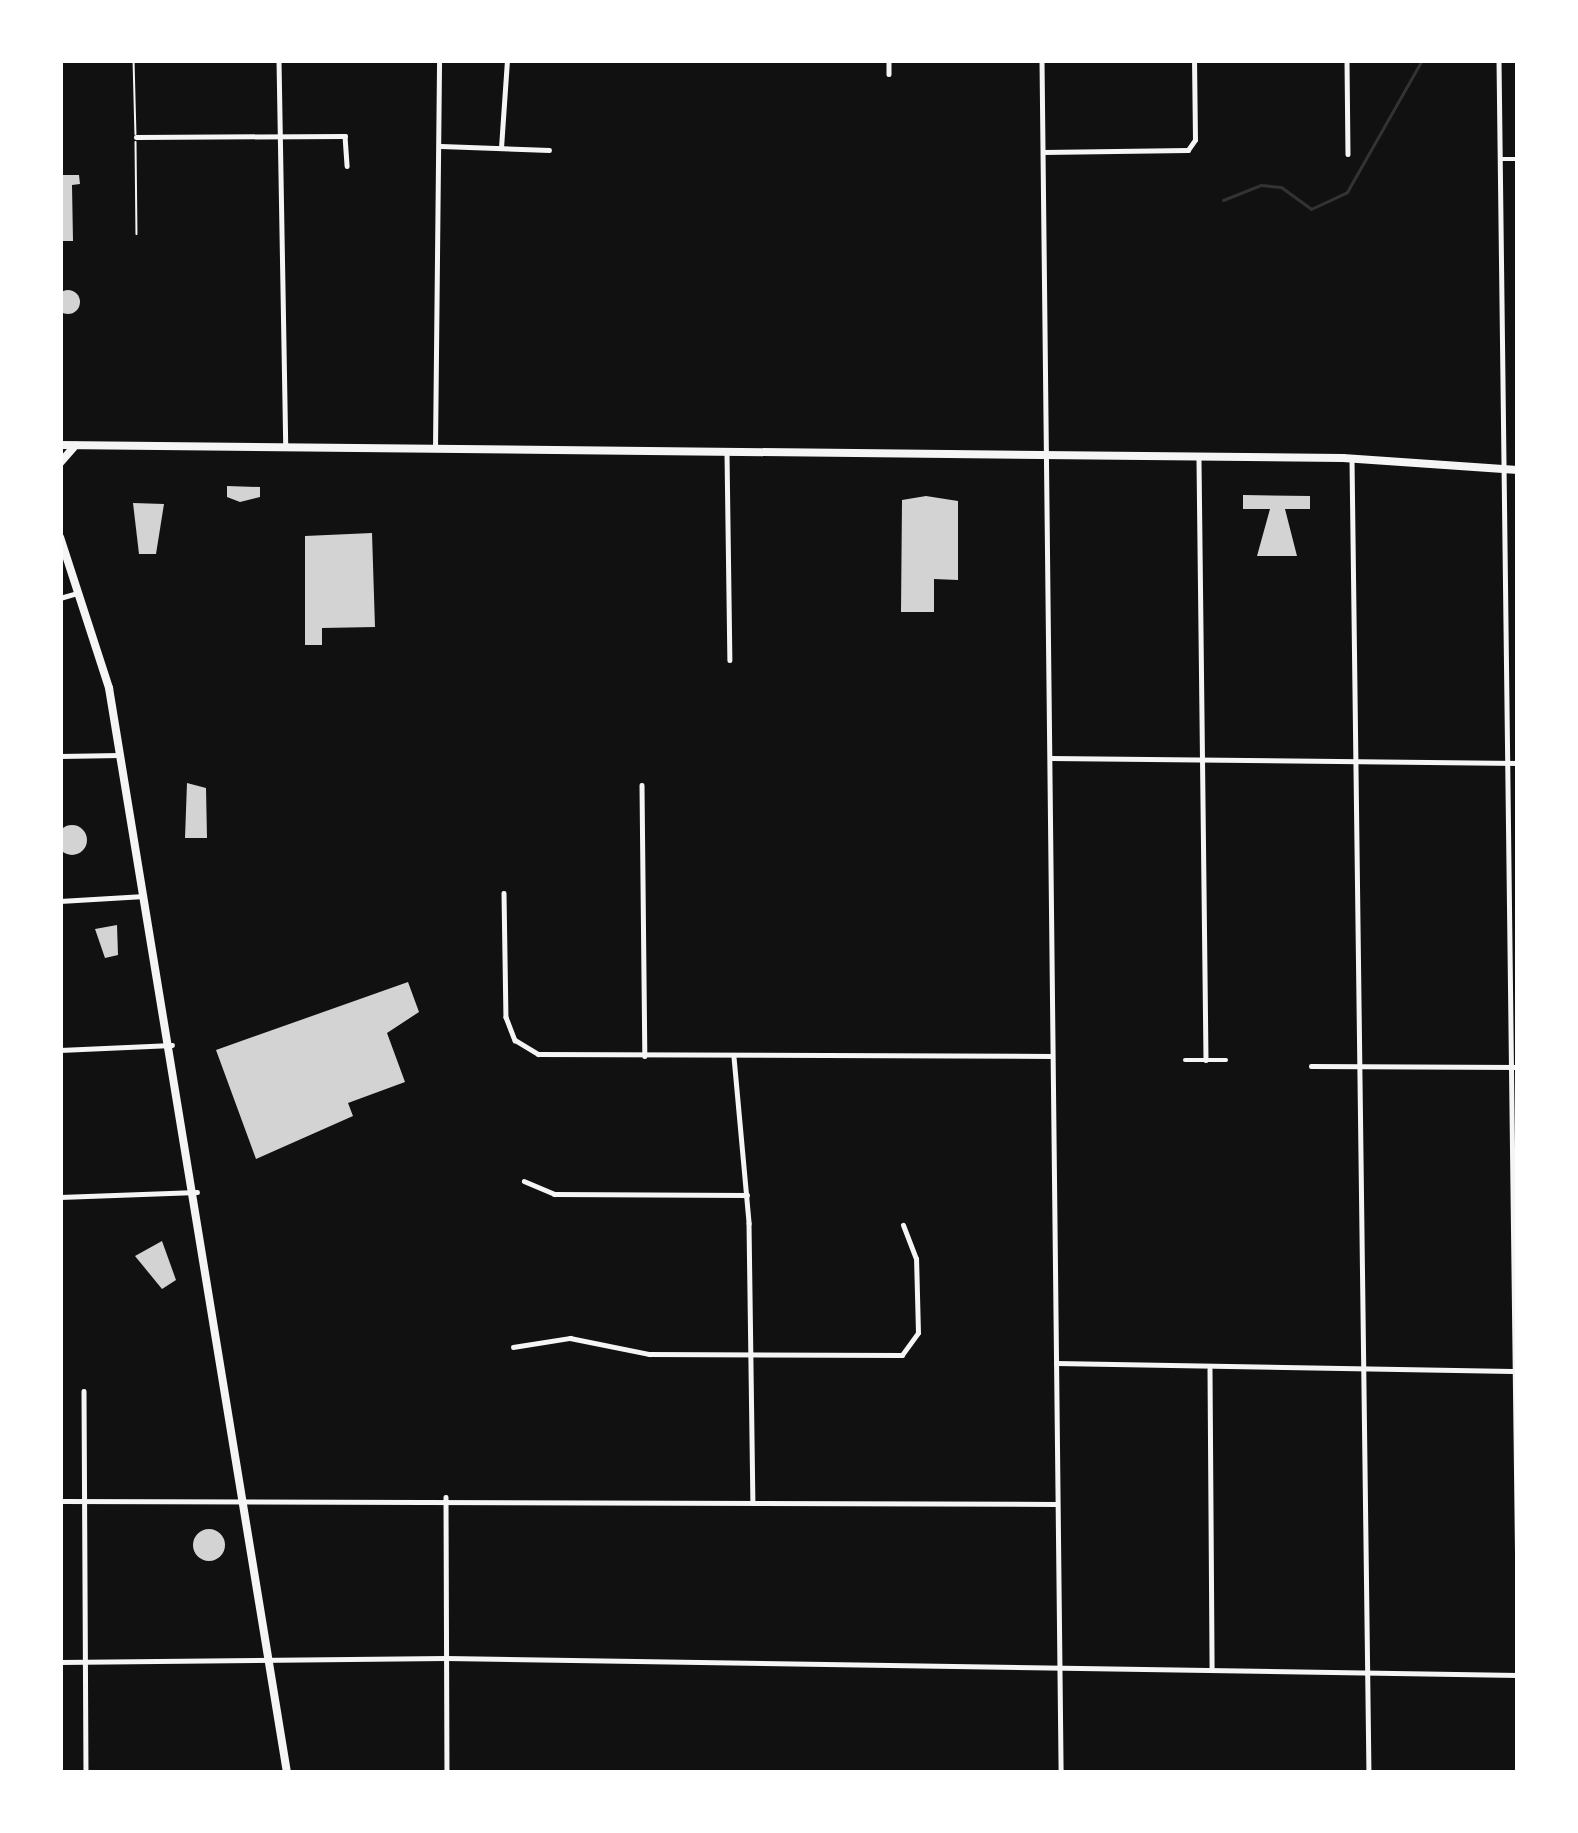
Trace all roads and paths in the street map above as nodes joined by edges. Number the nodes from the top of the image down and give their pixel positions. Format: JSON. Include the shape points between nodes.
{"nodes":[{"id":1,"x":134,"y":60,"type":"edge"},
{"id":2,"x":278,"y":60,"type":"edge"},
{"id":3,"x":439,"y":60,"type":"edge"},
{"id":4,"x":507,"y":60,"type":"edge"},
{"id":5,"x":889,"y":60,"type":"edge"},
{"id":6,"x":1042,"y":60,"type":"edge"},
{"id":7,"x":1194,"y":60,"type":"edge"},
{"id":8,"x":1347,"y":60,"type":"edge"},
{"id":9,"x":1499,"y":60,"type":"edge"},
{"id":10,"x":890,"y":74,"type":"dead end"},
{"id":11,"x":279,"y":136,"type":"junction"},
{"id":12,"x":136,"y":137,"type":"junction"},
{"id":13,"x":441,"y":146,"type":"junction"},
{"id":14,"x":501,"y":148,"type":"junction"},
{"id":15,"x":549,"y":150,"type":"dead end"},
{"id":16,"x":1043,"y":152,"type":"junction"},
{"id":17,"x":1348,"y":154,"type":"dead end"},
{"id":18,"x":1501,"y":159,"type":"junction"},
{"id":19,"x":1518,"y":159,"type":"edge"},
{"id":20,"x":347,"y":166,"type":"dead end"},
{"id":21,"x":137,"y":234,"type":"dead end"},
{"id":22,"x":60,"y":441,"type":"edge"},
{"id":23,"x":76,"y":445,"type":"junction"},
{"id":24,"x":286,"y":447,"type":"junction"},
{"id":25,"x":435,"y":449,"type":"junction"},
{"id":26,"x":727,"y":453,"type":"junction"},
{"id":27,"x":1047,"y":456,"type":"junction"},
{"id":28,"x":1199,"y":457,"type":"junction"},
{"id":29,"x":1352,"y":458,"type":"junction"},
{"id":30,"x":1518,"y":458,"type":"edge"},
{"id":31,"x":60,"y":463,"type":"edge"},
{"id":32,"x":1505,"y":464,"type":"junction"},
{"id":33,"x":1518,"y":470,"type":"edge"},
{"id":34,"x":60,"y":537,"type":"edge"},
{"id":35,"x":81,"y":592,"type":"junction"},
{"id":36,"x":60,"y":598,"type":"edge"},
{"id":37,"x":730,"y":660,"type":"dead end"},
{"id":38,"x":120,"y":755,"type":"junction"},
{"id":39,"x":60,"y":756,"type":"edge"},
{"id":40,"x":1050,"y":758,"type":"junction"},
{"id":41,"x":1204,"y":760,"type":"junction"},
{"id":42,"x":1355,"y":761,"type":"junction"},
{"id":43,"x":1508,"y":763,"type":"junction"},
{"id":44,"x":1518,"y":763,"type":"edge"},
{"id":45,"x":642,"y":785,"type":"dead end"},
{"id":46,"x":504,"y":893,"type":"dead end"},
{"id":47,"x":145,"y":896,"type":"junction"},
{"id":48,"x":60,"y":901,"type":"edge"},
{"id":49,"x":172,"y":1045,"type":"junction"},
{"id":50,"x":60,"y":1050,"type":"edge"},
{"id":51,"x":645,"y":1056,"type":"junction"},
{"id":52,"x":1052,"y":1056,"type":"junction"},
{"id":53,"x":734,"y":1057,"type":"junction"},
{"id":54,"x":1185,"y":1060,"type":"dead end"},
{"id":55,"x":1206,"y":1060,"type":"junction"},
{"id":56,"x":1226,"y":1060,"type":"dead end"},
{"id":57,"x":1311,"y":1066,"type":"dead end"},
{"id":58,"x":1360,"y":1066,"type":"junction"},
{"id":59,"x":1515,"y":1067,"type":"edge"},
{"id":60,"x":524,"y":1181,"type":"dead end"},
{"id":61,"x":196,"y":1192,"type":"junction"},
{"id":62,"x":747,"y":1195,"type":"junction"},
{"id":63,"x":60,"y":1197,"type":"edge"},
{"id":64,"x":903,"y":1225,"type":"dead end"},
{"id":65,"x":513,"y":1347,"type":"dead end"},
{"id":66,"x":751,"y":1355,"type":"junction"},
{"id":67,"x":1056,"y":1364,"type":"junction"},
{"id":68,"x":1210,"y":1369,"type":"junction"},
{"id":69,"x":1363,"y":1370,"type":"junction"},
{"id":70,"x":1516,"y":1371,"type":"edge"},
{"id":71,"x":85,"y":1391,"type":"dead end"},
{"id":72,"x":446,"y":1496,"type":"junction"},
{"id":73,"x":246,"y":1499,"type":"junction"},
{"id":74,"x":85,"y":1500,"type":"junction"},
{"id":75,"x":753,"y":1500,"type":"junction"},
{"id":76,"x":60,"y":1501,"type":"edge"},
{"id":77,"x":1058,"y":1504,"type":"junction"},
{"id":78,"x":1518,"y":1595,"type":"edge"},
{"id":79,"x":446,"y":1658,"type":"junction"},
{"id":80,"x":270,"y":1659,"type":"junction"},
{"id":81,"x":85,"y":1661,"type":"junction"},
{"id":82,"x":60,"y":1662,"type":"edge"},
{"id":83,"x":1060,"y":1669,"type":"junction"},
{"id":84,"x":1212,"y":1671,"type":"junction"},
{"id":85,"x":1366,"y":1672,"type":"junction"},
{"id":86,"x":1518,"y":1675,"type":"edge"},
{"id":87,"x":86,"y":1773,"type":"edge"},
{"id":88,"x":287,"y":1773,"type":"edge"},
{"id":89,"x":447,"y":1773,"type":"edge"},
{"id":90,"x":1061,"y":1773,"type":"edge"},
{"id":91,"x":1369,"y":1773,"type":"edge"}],
"edges":[{"from":1,"to":12,"type":"lane"},
{"from":2,"to":11,"type":"street"},
{"from":3,"to":13,"type":"street"},
{"from":4,"to":14,"type":"street"},
{"from":5,"to":10,"type":"street"},
{"from":6,"to":16,"type":"street"},
{"from":7,"to":16,"type":"street","via":[[1195,140],[1188,150]]},
{"from":8,"to":17,"type":"street"},
{"from":9,"to":18,"type":"street"},
{"from":11,"to":12,"type":"street"},
{"from":11,"to":20,"type":"street","via":[[346,136]]},
{"from":11,"to":24,"type":"street"},
{"from":12,"to":21,"type":"lane"},
{"from":13,"to":14,"type":"street"},
{"from":13,"to":25,"type":"street"},
{"from":14,"to":15,"type":"street"},
{"from":16,"to":27,"type":"street"},
{"from":18,"to":19,"type":"street"},
{"from":18,"to":32,"type":"street"},
{"from":22,"to":23,"type":"main road"},
{"from":23,"to":24,"type":"main road"},
{"from":23,"to":31,"type":"main road"},
{"from":24,"to":25,"type":"main road"},
{"from":25,"to":26,"type":"main road"},
{"from":26,"to":27,"type":"main road"},
{"from":26,"to":37,"type":"street"},
{"from":27,"to":28,"type":"main road"},
{"from":27,"to":40,"type":"street"},
{"from":28,"to":29,"type":"main road"},
{"from":28,"to":41,"type":"street"},
{"from":29,"to":32,"type":"main road"},
{"from":29,"to":42,"type":"street"},
{"from":30,"to":32,"type":"main road"},
{"from":32,"to":33,"type":"main road"},
{"from":32,"to":43,"type":"street"},
{"from":34,"to":35,"type":"main road"},
{"from":35,"to":36,"type":"street"},
{"from":35,"to":38,"type":"main road"},
{"from":38,"to":39,"type":"street"},
{"from":38,"to":47,"type":"main road"},
{"from":40,"to":41,"type":"street"},
{"from":40,"to":52,"type":"street"},
{"from":41,"to":42,"type":"street"},
{"from":41,"to":55,"type":"street"},
{"from":42,"to":43,"type":"street"},
{"from":42,"to":58,"type":"street"},
{"from":43,"to":44,"type":"street"},
{"from":43,"to":59,"type":"street"},
{"from":45,"to":51,"type":"street"},
{"from":46,"to":51,"type":"street","via":[[506,1017],[527,1049]]},
{"from":47,"to":48,"type":"street"},
{"from":47,"to":49,"type":"main road"},
{"from":49,"to":50,"type":"street"},
{"from":49,"to":61,"type":"main road"},
{"from":51,"to":53,"type":"street"},
{"from":52,"to":53,"type":"street"},
{"from":52,"to":67,"type":"street"},
{"from":53,"to":62,"type":"street"},
{"from":54,"to":55,"type":"street"},
{"from":55,"to":56,"type":"street"},
{"from":57,"to":58,"type":"street"},
{"from":58,"to":59,"type":"street"},
{"from":58,"to":69,"type":"street"},
{"from":59,"to":70,"type":"street"},
{"from":60,"to":62,"type":"street","via":[[554,1193]]},
{"from":61,"to":63,"type":"street"},
{"from":61,"to":73,"type":"main road"},
{"from":62,"to":66,"type":"street"},
{"from":64,"to":66,"type":"street","via":[[917,1273],[910,1350],[893,1357]]},
{"from":65,"to":66,"type":"street","via":[[593,1338],[650,1354]]},
{"from":66,"to":75,"type":"street"},
{"from":67,"to":68,"type":"street"},
{"from":67,"to":77,"type":"street"},
{"from":68,"to":69,"type":"street"},
{"from":68,"to":84,"type":"street"},
{"from":69,"to":70,"type":"street"},
{"from":69,"to":85,"type":"street"},
{"from":70,"to":78,"type":"street"},
{"from":71,"to":74,"type":"street"},
{"from":72,"to":73,"type":"street"},
{"from":72,"to":75,"type":"street"},
{"from":72,"to":79,"type":"street"},
{"from":73,"to":74,"type":"street"},
{"from":73,"to":80,"type":"main road"},
{"from":74,"to":76,"type":"street"},
{"from":74,"to":81,"type":"street"},
{"from":75,"to":77,"type":"street"},
{"from":77,"to":83,"type":"street"},
{"from":79,"to":80,"type":"street"},
{"from":79,"to":83,"type":"street"},
{"from":79,"to":89,"type":"street"},
{"from":80,"to":81,"type":"street"},
{"from":80,"to":88,"type":"main road"},
{"from":81,"to":82,"type":"street"},
{"from":81,"to":87,"type":"street"},
{"from":83,"to":84,"type":"street"},
{"from":83,"to":90,"type":"street"},
{"from":84,"to":85,"type":"street"},
{"from":85,"to":86,"type":"street"},
{"from":85,"to":91,"type":"street"}]}
